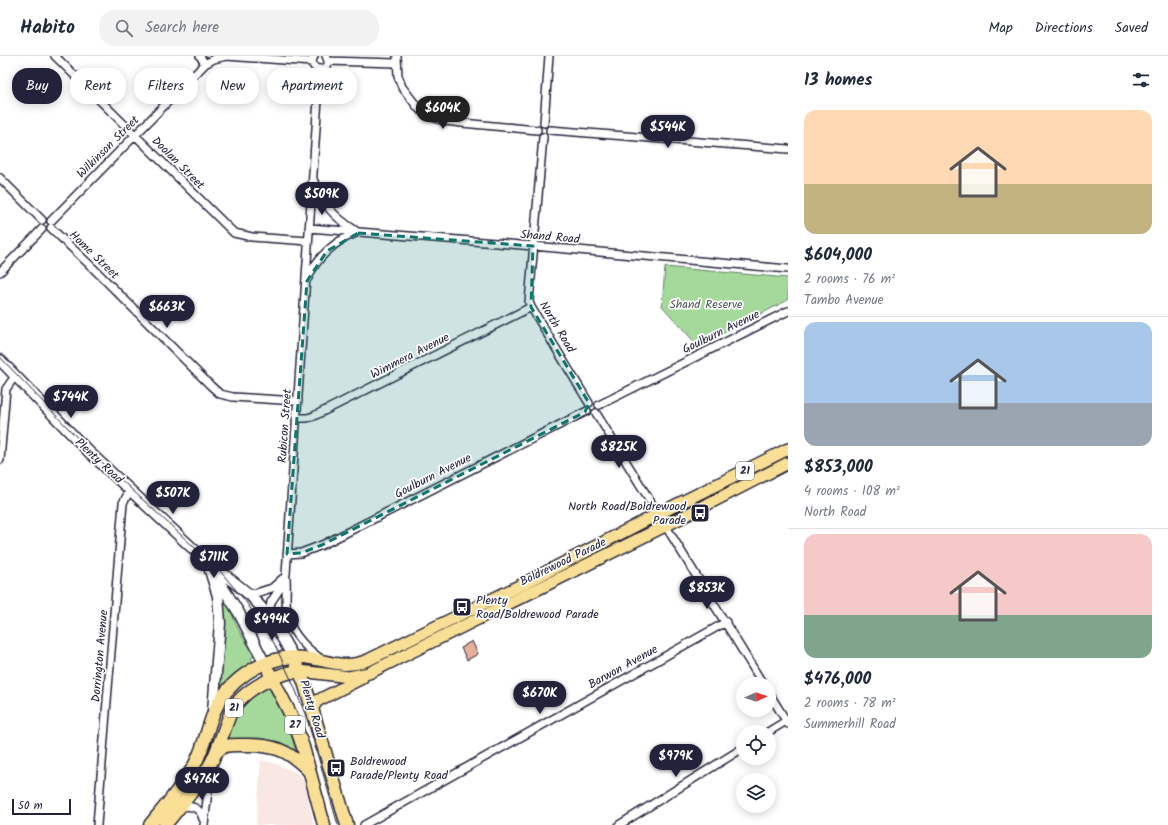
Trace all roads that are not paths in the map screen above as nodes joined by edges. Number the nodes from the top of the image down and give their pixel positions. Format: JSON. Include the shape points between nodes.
{"nodes":[{"id":1,"x":55,"y":56,"type":"edge"},
{"id":2,"x":200,"y":56,"type":"edge"},
{"id":3,"x":549,"y":56,"type":"edge"},
{"id":4,"x":327,"y":58,"type":"edge"},
{"id":5,"x":313,"y":59,"type":"edge"},
{"id":6,"x":396,"y":60,"type":"edge"},
{"id":7,"x":205,"y":64,"type":"junction"},
{"id":8,"x":318,"y":68,"type":"edge"},
{"id":9,"x":323,"y":68,"type":"edge"},
{"id":10,"x":318,"y":104,"type":"edge"},
{"id":11,"x":544,"y":123,"type":"junction"},
{"id":12,"x":537,"y":130,"type":"junction"},
{"id":13,"x":550,"y":130,"type":"junction"},
{"id":14,"x":134,"y":136,"type":"junction"},
{"id":15,"x":543,"y":137,"type":"junction"},
{"id":16,"x":788,"y":149,"type":"edge"},
{"id":17,"x":313,"y":177,"type":"junction"},
{"id":18,"x":0,"y":178,"type":"edge"},
{"id":19,"x":42,"y":220,"type":"junction"},
{"id":20,"x":51,"y":220,"type":"junction"},
{"id":21,"x":51,"y":228,"type":"junction"},
{"id":22,"x":309,"y":228,"type":"junction"},
{"id":23,"x":42,"y":229,"type":"junction"},
{"id":24,"x":358,"y":233,"type":"junction"},
{"id":25,"x":308,"y":241,"type":"junction"},
{"id":26,"x":533,"y":246,"type":"junction"},
{"id":27,"x":788,"y":269,"type":"edge"},
{"id":28,"x":0,"y":272,"type":"edge"},
{"id":29,"x":306,"y":286,"type":"junction"},
{"id":30,"x":788,"y":305,"type":"edge"},
{"id":31,"x":531,"y":307,"type":"junction"},
{"id":32,"x":788,"y":311,"type":"edge"},
{"id":33,"x":0,"y":360,"type":"edge"},
{"id":34,"x":15,"y":376,"type":"junction"},
{"id":35,"x":298,"y":401,"type":"junction"},
{"id":36,"x":589,"y":403,"type":"junction"},
{"id":37,"x":599,"y":405,"type":"junction"},
{"id":38,"x":587,"y":411,"type":"junction"},
{"id":39,"x":596,"y":413,"type":"junction"},
{"id":40,"x":296,"y":418,"type":"junction"},
{"id":41,"x":788,"y":449,"type":"edge"},
{"id":42,"x":0,"y":460,"type":"edge"},
{"id":43,"x":788,"y":463,"type":"edge"},
{"id":44,"x":130,"y":490,"type":"junction"},
{"id":45,"x":658,"y":514,"type":"junction"},
{"id":46,"x":667,"y":525,"type":"junction"},
{"id":47,"x":287,"y":554,"type":"junction"},
{"id":48,"x":202,"y":557,"type":"junction"},
{"id":49,"x":209,"y":567,"type":"junction"},
{"id":50,"x":286,"y":571,"type":"junction"},
{"id":51,"x":526,"y":589,"type":"junction"},
{"id":52,"x":250,"y":595,"type":"junction"},
{"id":53,"x":268,"y":615,"type":"junction"},
{"id":54,"x":726,"y":622,"type":"junction"},
{"id":55,"x":302,"y":642,"type":"joint"},
{"id":56,"x":293,"y":657,"type":"junction"},
{"id":57,"x":322,"y":660,"type":"junction"},
{"id":58,"x":265,"y":664,"type":"junction"},
{"id":59,"x":300,"y":672,"type":"junction"},
{"id":60,"x":369,"y":673,"type":"junction"},
{"id":61,"x":759,"y":677,"type":"edge"},
{"id":62,"x":272,"y":678,"type":"junction"},
{"id":63,"x":776,"y":704,"type":"edge"},
{"id":64,"x":312,"y":709,"type":"junction"},
{"id":65,"x":212,"y":719,"type":"junction"},
{"id":66,"x":787,"y":722,"type":"edge"},
{"id":67,"x":776,"y":728,"type":"edge"},
{"id":68,"x":736,"y":752,"type":"edge"},
{"id":69,"x":216,"y":753,"type":"junction"},
{"id":70,"x":312,"y":775,"type":"junction"},
{"id":71,"x":208,"y":791,"type":"dead end"},
{"id":72,"x":180,"y":806,"type":"junction"},
{"id":73,"x":204,"y":823,"type":"edge"},
{"id":74,"x":97,"y":825,"type":"edge"},
{"id":75,"x":150,"y":825,"type":"edge"},
{"id":76,"x":165,"y":825,"type":"edge"},
{"id":77,"x":324,"y":825,"type":"edge"},
{"id":78,"x":347,"y":825,"type":"edge"},
{"id":79,"x":364,"y":825,"type":"edge"},
{"id":80,"x":619,"y":825,"type":"edge"}],
"edges":[{"from":1,"to":14,"type":"street","name":"Doolan Street"},
{"from":2,"to":7,"type":"street"},
{"from":3,"to":11,"type":"street"},
{"from":4,"to":6,"type":"street"},
{"from":4,"to":9,"type":"street","via":[[326,67]]},
{"from":5,"to":7,"type":"street","name":"Wilkinson Street","via":[[226,56]]},
{"from":5,"to":8,"type":"street"},
{"from":6,"to":12,"type":"street","via":[[402,87],[419,109],[432,117],[445,121]]},
{"from":7,"to":14,"type":"street","name":"Wilkinson Street"},
{"from":10,"to":17,"type":"street","name":"Rubicon Street"},
{"from":11,"to":12,"type":"street","via":[[539,125]]},
{"from":11,"to":13,"type":"street"},
{"from":12,"to":15,"type":"street","via":[[538,135]]},
{"from":13,"to":15,"type":"street","via":[[548,135]]},
{"from":13,"to":16,"type":"street"},
{"from":14,"to":20,"type":"street","name":"Wilkinson Street"},
{"from":14,"to":25,"type":"street","name":"Doolan Street","via":[[234,233],[252,237]]},
{"from":15,"to":26,"type":"street","name":"North Road"},
{"from":17,"to":22,"type":"street","name":"Rubicon Street"},
{"from":17,"to":24,"type":"street","name":"Rubicon Street","via":[[320,196],[330,211]]},
{"from":18,"to":19,"type":"street"},
{"from":19,"to":20,"type":"street"},
{"from":19,"to":23,"type":"street"},
{"from":20,"to":21,"type":"street"},
{"from":21,"to":23,"type":"street"},
{"from":21,"to":35,"type":"street","name":"Home Street","via":[[220,394]]},
{"from":22,"to":24,"type":"street","name":"Shand Road"},
{"from":22,"to":25,"type":"street","name":"Rubicon Street"},
{"from":23,"to":28,"type":"street"},
{"from":24,"to":26,"type":"street","name":"Shand Road"},
{"from":24,"to":29,"type":"street","name":"Rubicon Street","via":[[339,242],[324,254],[310,273]]},
{"from":25,"to":29,"type":"street","name":"Rubicon Street"},
{"from":26,"to":27,"type":"street","name":"Shand Road"},
{"from":26,"to":31,"type":"street","name":"North Road","via":[[529,295]]},
{"from":29,"to":35,"type":"street","name":"Rubicon Street"},
{"from":30,"to":32,"type":"street"},
{"from":31,"to":36,"type":"street","name":"North Road"},
{"from":31,"to":40,"type":"street","name":"Wimmera Avenue","via":[[314,416]]},
{"from":32,"to":37,"type":"street","name":"Goulburn Avenue"},
{"from":33,"to":34,"type":"main road","name":"Plenty Road","number":"27"},
{"from":34,"to":42,"type":"street","via":[[6,389]]},
{"from":34,"to":44,"type":"main road","name":"Plenty Road","number":"27","via":[[68,432]]},
{"from":35,"to":40,"type":"street","name":"Rubicon Street"},
{"from":36,"to":37,"type":"street","via":[[595,402]]},
{"from":36,"to":38,"type":"street"},
{"from":37,"to":39,"type":"street","via":[[599,411]]},
{"from":38,"to":39,"type":"street","via":[[591,414]]},
{"from":38,"to":47,"type":"street","name":"Goulburn Avenue","via":[[322,544],[301,553]]},
{"from":39,"to":45,"type":"street"},
{"from":40,"to":47,"type":"street","name":"Rubicon Street"},
{"from":41,"to":45,"type":"main road","name":"Boldrewood Parade","number":"21"},
{"from":43,"to":46,"type":"main road","name":"Boldrewood Parade","number":"21"},
{"from":44,"to":48,"type":"main road","name":"Plenty Road","number":"27"},
{"from":44,"to":74,"type":"street","name":"Dorrington Avenue","via":[[123,503]]},
{"from":45,"to":46,"type":"street"},
{"from":45,"to":51,"type":"main road","name":"Boldrewood Parade","number":"21"},
{"from":46,"to":51,"type":"main road","name":"Boldrewood Parade","number":"21"},
{"from":46,"to":54,"type":"street"},
{"from":47,"to":50,"type":"street","name":"Rubicon Street"},
{"from":48,"to":49,"type":"main road","name":"Plenty Road","number":"27"},
{"from":48,"to":52,"type":"main road","name":"Plenty Road","number":"27"},
{"from":49,"to":58,"type":"main road","name":"Plenty Road","number":"27","via":[[239,613]]},
{"from":49,"to":65,"type":"main road","via":[[218,596],[220,623]]},
{"from":50,"to":52,"type":"street","name":"Rubicon Street","via":[[277,585]]},
{"from":50,"to":53,"type":"street","name":"Rubicon Street","via":[[283,584],[271,602]]},
{"from":50,"to":55,"type":"street","name":"Rubicon Street","via":[[288,618]]},
{"from":51,"to":57,"type":"main road","name":"Boldrewood Parade","number":"21","via":[[363,662],[341,665]]},
{"from":51,"to":60,"type":"main road","name":"Boldrewood Parade","number":"21"},
{"from":52,"to":53,"type":"main road","name":"Plenty Road","number":"27"},
{"from":53,"to":56,"type":"main road","name":"Plenty Road","number":"27"},
{"from":54,"to":61,"type":"street"},
{"from":54,"to":79,"type":"street","name":"Barwon Avenue"},
{"from":55,"to":57,"type":"street","name":"Boldrewood Parade"},
{"from":56,"to":57,"type":"main road","name":"Boldrewood Parade","number":"21"},
{"from":56,"to":58,"type":"highway","number":"21"},
{"from":56,"to":59,"type":"highway","name":"Plenty Road","number":"27"},
{"from":58,"to":62,"type":"highway","name":"Plenty Road","number":"27"},
{"from":58,"to":65,"type":"highway","number":"21","via":[[246,674],[233,685],[222,699]]},
{"from":59,"to":60,"type":"main road","name":"Boldrewood Parade","number":"21","via":[[344,677]]},
{"from":59,"to":62,"type":"highway","number":"21"},
{"from":59,"to":64,"type":"highway","name":"Plenty Road","number":"27"},
{"from":60,"to":64,"type":"main road","via":[[317,701]]},
{"from":62,"to":69,"type":"highway","number":"21","via":[[249,692],[232,711]]},
{"from":62,"to":70,"type":"highway","name":"Plenty Road","number":"27","via":[[294,721]]},
{"from":63,"to":66,"type":"street"},
{"from":64,"to":78,"type":"highway","name":"Plenty Road","number":"27"},
{"from":65,"to":75,"type":"highway","number":"21","via":[[204,746],[194,766]]},
{"from":66,"to":67,"type":"street"},
{"from":68,"to":80,"type":"street"},
{"from":69,"to":70,"type":"highway","via":[[230,745],[254,744],[272,747],[290,754]]},
{"from":69,"to":72,"type":"highway","number":"21","via":[[197,786]]},
{"from":70,"to":77,"type":"highway","name":"Plenty Road","number":"27"},
{"from":71,"to":73,"type":"street"},
{"from":72,"to":73,"type":"street","via":[[190,806],[202,812]]},
{"from":72,"to":76,"type":"highway","number":"21"}]}
